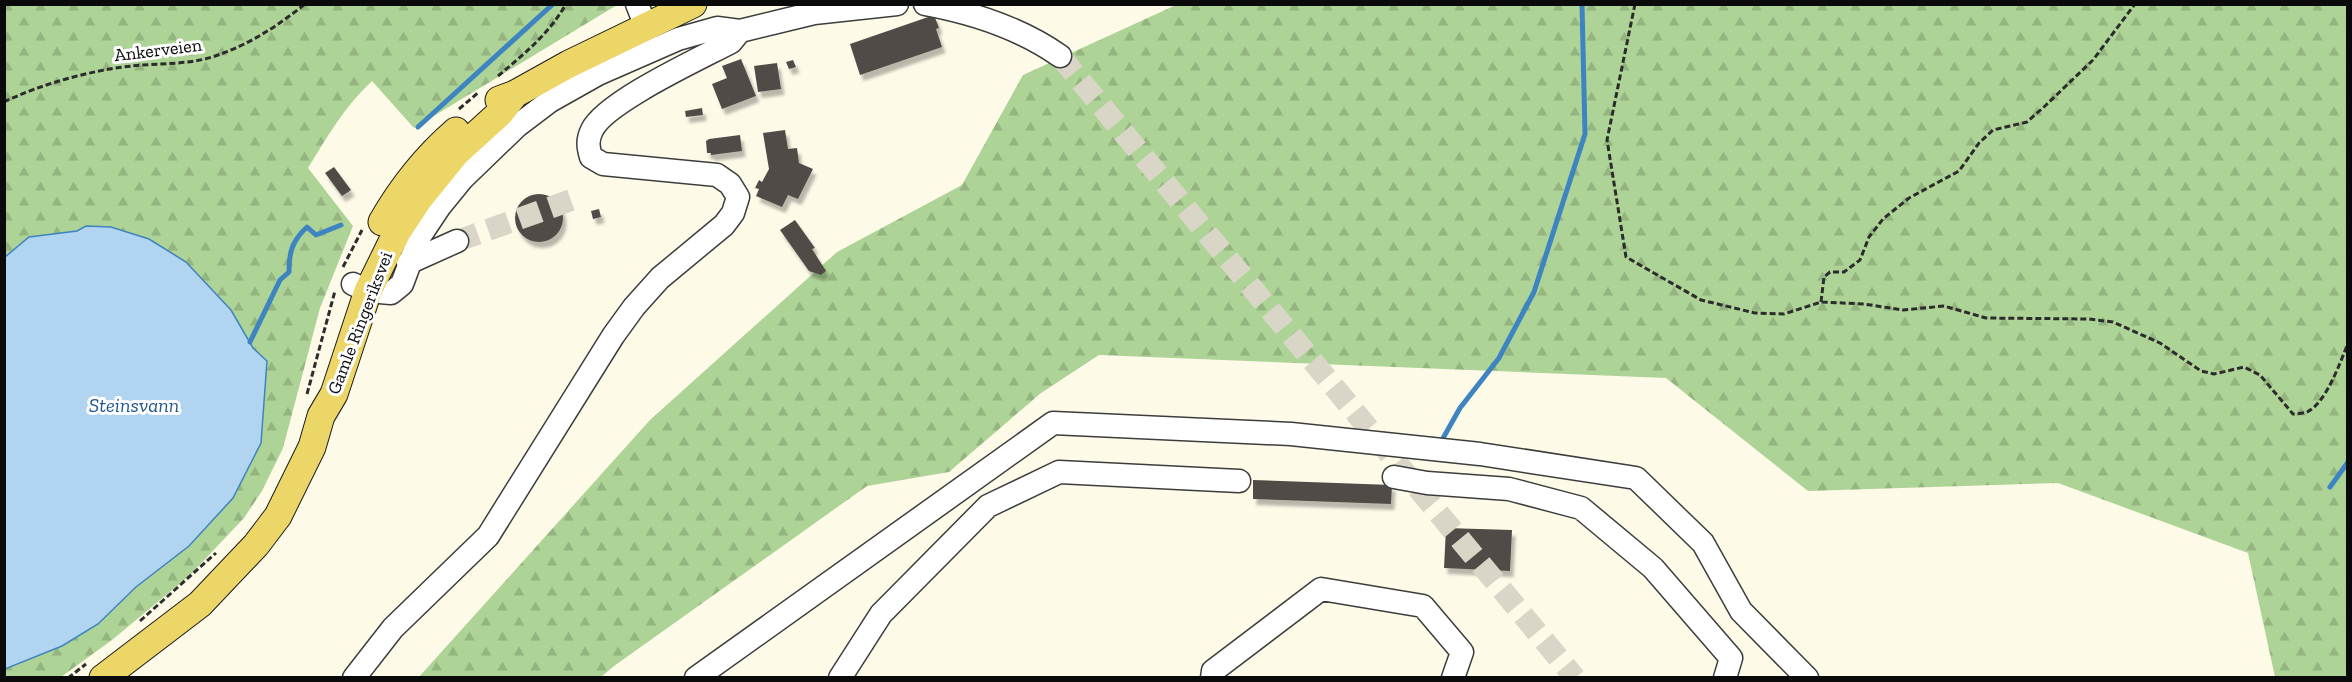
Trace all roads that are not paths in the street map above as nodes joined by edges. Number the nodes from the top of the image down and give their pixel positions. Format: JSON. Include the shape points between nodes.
{"nodes":[{"id":1,"x":693,"y":4,"type":"edge"},
{"id":2,"x":897,"y":4,"type":"edge"},
{"id":3,"x":925,"y":4,"type":"edge"},
{"id":4,"x":820,"y":9,"type":"edge"},
{"id":5,"x":996,"y":13,"type":"edge"},
{"id":6,"x":642,"y":16,"type":"edge"},
{"id":7,"x":740,"y":31,"type":"junction"},
{"id":8,"x":1060,"y":56,"type":"tunnel mouth"},
{"id":9,"x":457,"y":241,"type":"tunnel mouth"},
{"id":10,"x":408,"y":263,"type":"junction"},
{"id":11,"x":350,"y":284,"type":"junction"},
{"id":12,"x":1395,"y":477,"type":"dead end"},
{"id":13,"x":1239,"y":481,"type":"dead end"},
{"id":14,"x":97,"y":669,"type":"edge"},
{"id":15,"x":354,"y":678,"type":"edge"},
{"id":16,"x":696,"y":678,"type":"edge"},
{"id":17,"x":840,"y":678,"type":"edge"},
{"id":18,"x":1212,"y":678,"type":"edge"},
{"id":19,"x":1453,"y":678,"type":"edge"},
{"id":20,"x":1725,"y":678,"type":"edge"},
{"id":21,"x":1807,"y":678,"type":"edge"}],
"edges":[{"from":1,"to":6,"type":"main road","name":"Gamle Ringeriksvei"},
{"from":2,"to":4,"type":"lane"},
{"from":3,"to":5,"type":"lane"},
{"from":4,"to":7,"type":"lane"},
{"from":5,"to":8,"type":"lane"},
{"from":6,"to":11,"type":"main road","name":"Gamle Ringeriksvei","via":[[569,64],[505,87],[427,158],[389,210]]},
{"from":7,"to":10,"type":"lane","via":[[717,28],[678,39],[598,74],[550,101],[517,126],[462,179],[420,236]]},
{"from":7,"to":15,"type":"lane","via":[[732,42],[641,89],[604,116],[592,128],[587,144],[591,157],[603,164],[717,175],[730,184],[738,197],[733,213],[634,307],[488,536],[393,628]]},
{"from":9,"to":10,"type":"lane"},
{"from":10,"to":11,"type":"lane","via":[[402,284],[391,294]]},
{"from":11,"to":14,"type":"main road","name":"Gamle Ringeriksvei","via":[[322,394],[314,407],[312,447],[278,516],[228,577],[200,604]]},
{"from":12,"to":20,"type":"lane","via":[[1509,489],[1581,508],[1653,568],[1731,658]]},
{"from":13,"to":17,"type":"lane","via":[[1059,472],[988,506],[881,614]]},
{"from":16,"to":21,"type":"lane","via":[[1053,423],[1291,434],[1480,454],[1636,478],[1703,543],[1742,610]]},
{"from":18,"to":19,"type":"lane","via":[[1213,671],[1320,589],[1423,606],[1462,652]]}]}
